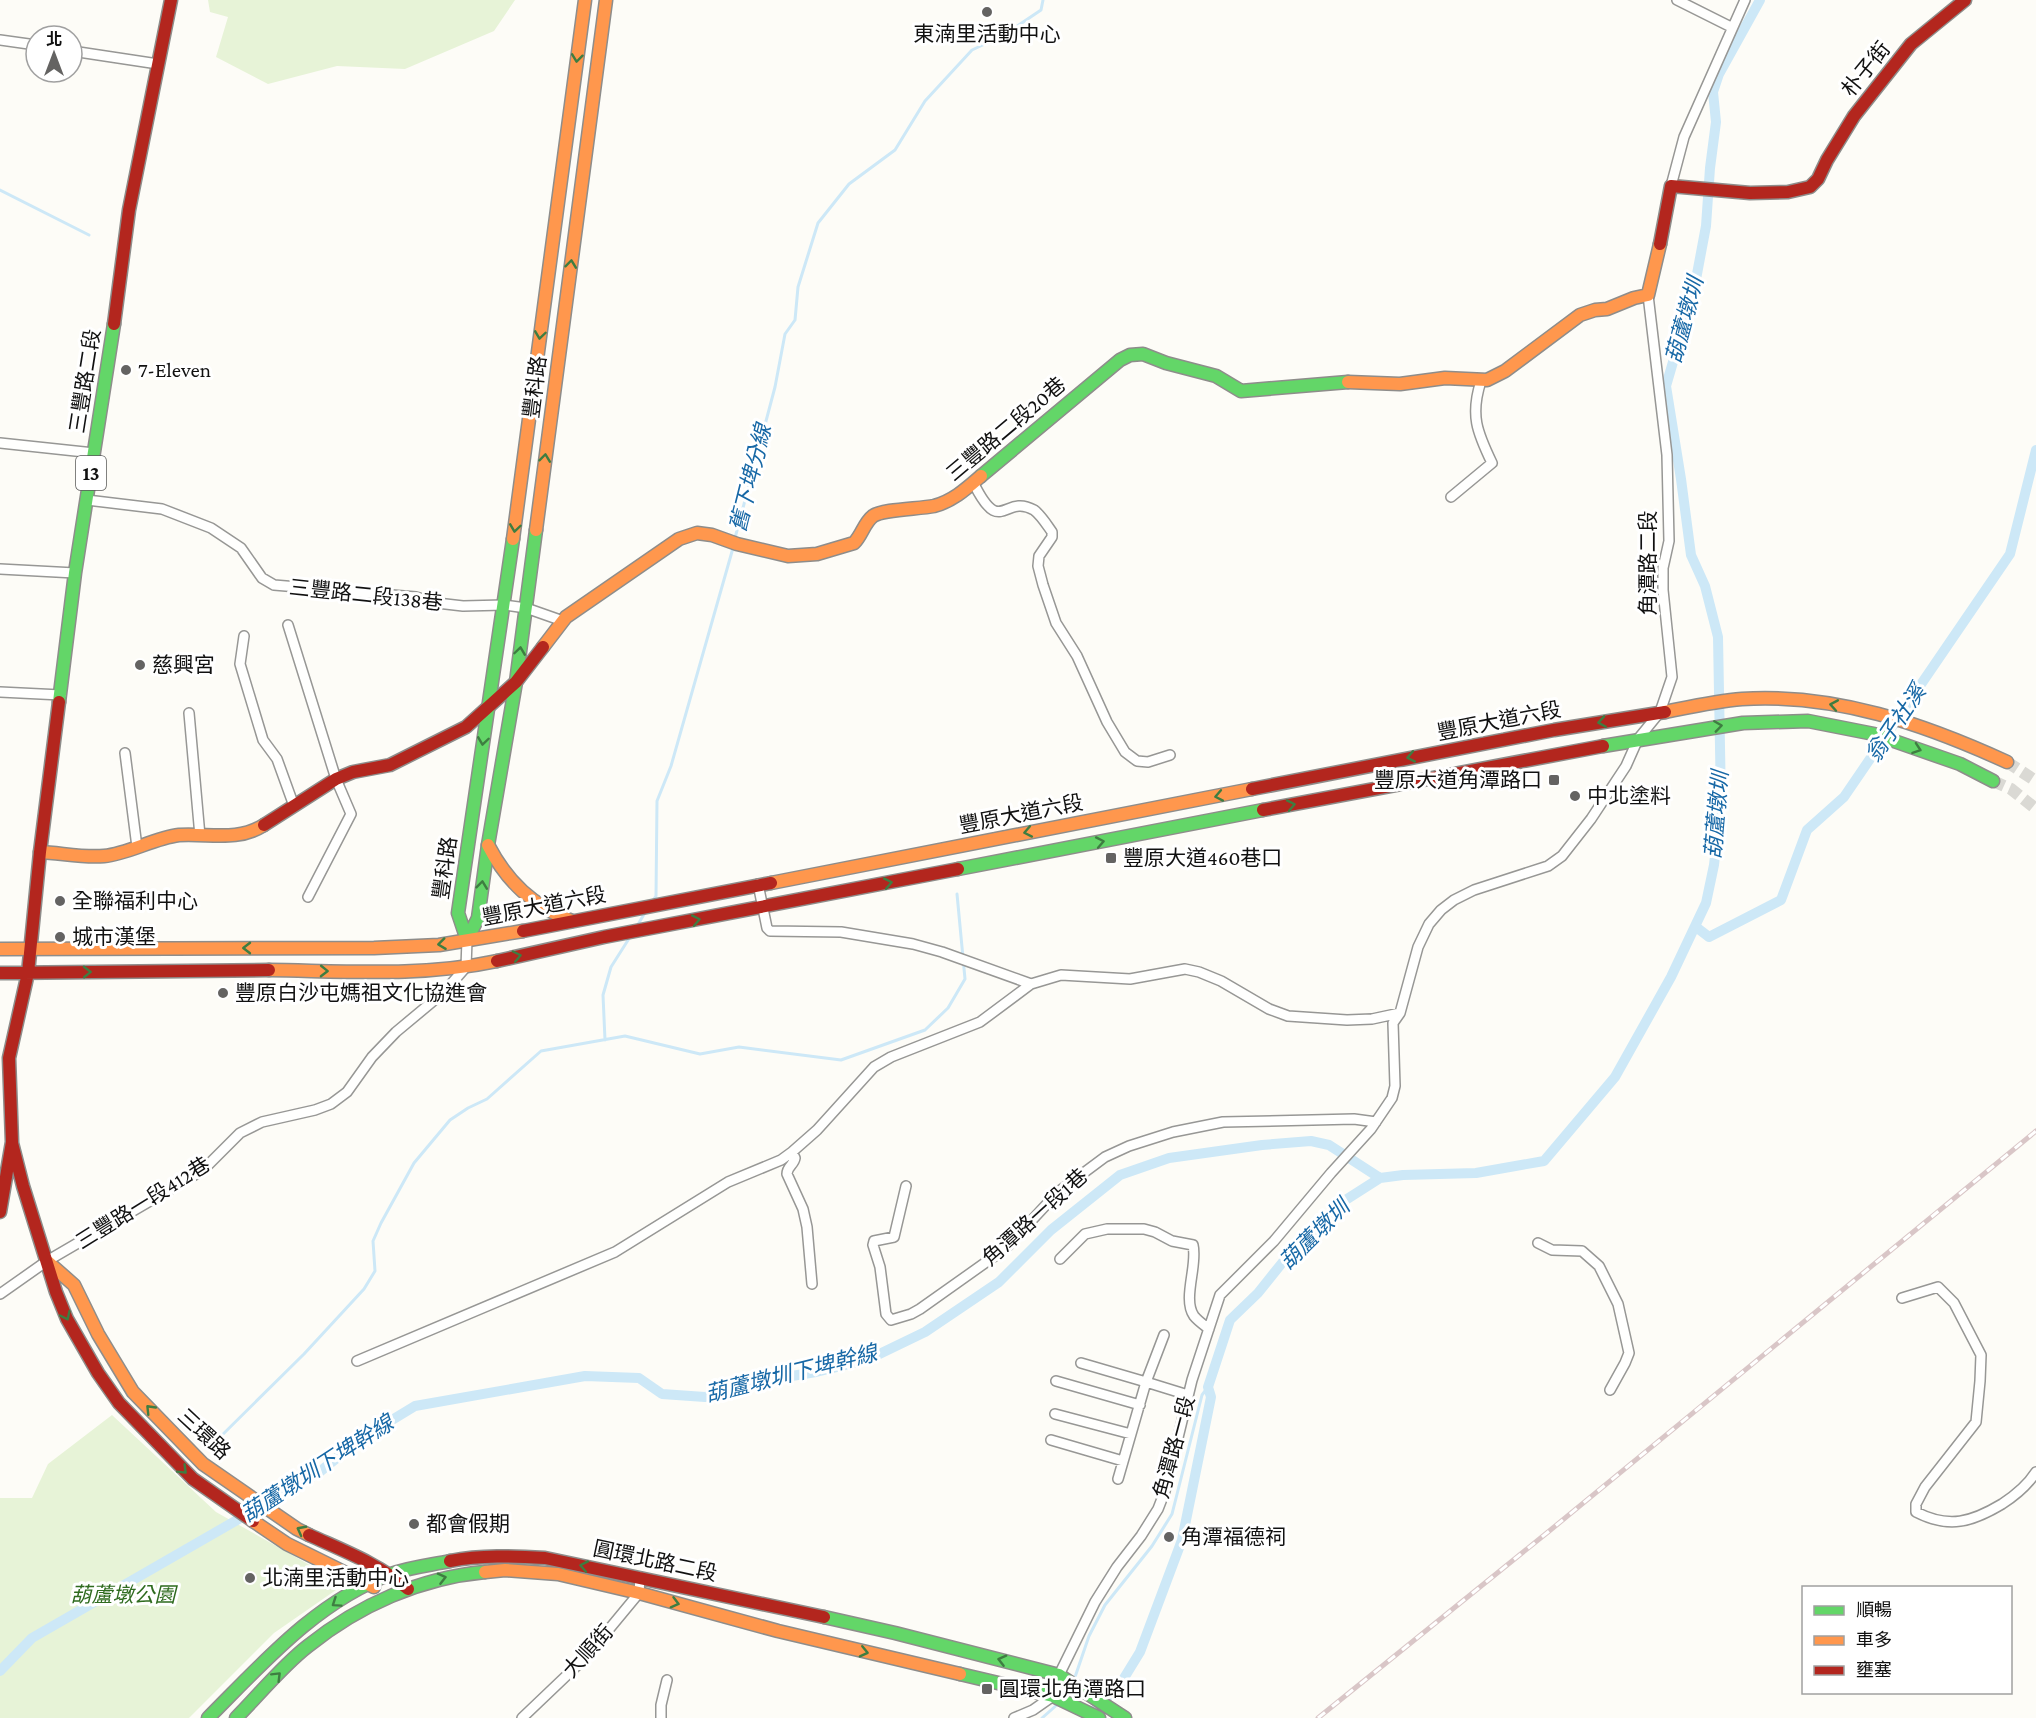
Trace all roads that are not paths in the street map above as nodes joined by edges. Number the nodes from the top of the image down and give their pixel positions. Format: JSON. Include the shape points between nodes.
{"nodes":[{"id":1,"x":171,"y":0,"type":"edge"},
{"id":2,"x":585,"y":0,"type":"edge"},
{"id":3,"x":606,"y":0,"type":"edge"},
{"id":4,"x":1677,"y":0,"type":"edge"},
{"id":5,"x":1745,"y":0,"type":"edge"},
{"id":6,"x":1965,"y":0,"type":"edge"},
{"id":7,"x":1731,"y":27,"type":"junction"},
{"id":8,"x":0,"y":40,"type":"edge"},
{"id":9,"x":24,"y":43,"type":"edge"},
{"id":10,"x":84,"y":53,"type":"edge"},
{"id":11,"x":158,"y":64,"type":"junction"},
{"id":12,"x":1671,"y":186,"type":"junction"},
{"id":13,"x":1648,"y":295,"type":"junction"},
{"id":14,"x":1481,"y":381,"type":"junction"},
{"id":15,"x":0,"y":443,"type":"edge"},
{"id":16,"x":94,"y":453,"type":"junction"},
{"id":17,"x":974,"y":484,"type":"junction"},
{"id":18,"x":1451,"y":497,"type":"dead end"},
{"id":19,"x":87,"y":500,"type":"junction"},
{"id":20,"x":0,"y":569,"type":"edge"},
{"id":21,"x":75,"y":573,"type":"junction"},
{"id":22,"x":504,"y":605,"type":"junction"},
{"id":23,"x":526,"y":608,"type":"junction"},
{"id":24,"x":563,"y":621,"type":"junction"},
{"id":25,"x":288,"y":625,"type":"dead end"},
{"id":26,"x":244,"y":636,"type":"dead end"},
{"id":27,"x":516,"y":682,"type":"junction"},
{"id":28,"x":0,"y":692,"type":"edge"},
{"id":29,"x":61,"y":695,"type":"junction"},
{"id":30,"x":487,"y":710,"type":"junction"},
{"id":31,"x":1660,"y":712,"type":"junction"},
{"id":32,"x":189,"y":713,"type":"dead end"},
{"id":33,"x":1638,"y":739,"type":"junction"},
{"id":34,"x":125,"y":753,"type":"dead end"},
{"id":35,"x":1170,"y":755,"type":"dead end"},
{"id":36,"x":2007,"y":762,"type":"tunnel mouth"},
{"id":37,"x":336,"y":779,"type":"junction"},
{"id":38,"x":1993,"y":781,"type":"tunnel mouth"},
{"id":39,"x":294,"y":806,"type":"junction"},
{"id":40,"x":200,"y":836,"type":"junction"},
{"id":41,"x":488,"y":845,"type":"junction"},
{"id":42,"x":137,"y":847,"type":"junction"},
{"id":43,"x":40,"y":852,"type":"junction"},
{"id":44,"x":758,"y":884,"type":"junction"},
{"id":45,"x":308,"y":897,"type":"dead end"},
{"id":46,"x":762,"y":907,"type":"junction"},
{"id":47,"x":574,"y":922,"type":"junction"},
{"id":48,"x":467,"y":940,"type":"junction"},
{"id":49,"x":31,"y":948,"type":"junction"},
{"id":50,"x":0,"y":949,"type":"edge"},
{"id":51,"x":466,"y":967,"type":"junction"},
{"id":52,"x":0,"y":973,"type":"edge"},
{"id":53,"x":28,"y":973,"type":"junction"},
{"id":54,"x":1030,"y":984,"type":"junction"},
{"id":55,"x":1400,"y":1013,"type":"junction"},
{"id":56,"x":1374,"y":1126,"type":"junction"},
{"id":57,"x":6,"y":1144,"type":"edge"},
{"id":58,"x":792,"y":1152,"type":"junction"},
{"id":59,"x":1330,"y":1173,"type":"joint"},
{"id":60,"x":906,"y":1186,"type":"dead end"},
{"id":61,"x":0,"y":1212,"type":"edge"},
{"id":62,"x":1538,"y":1243,"type":"dead end"},
{"id":63,"x":1060,"y":1260,"type":"dead end"},
{"id":64,"x":47,"y":1261,"type":"junction"},
{"id":65,"x":812,"y":1284,"type":"dead end"},
{"id":66,"x":0,"y":1294,"type":"edge"},
{"id":67,"x":1902,"y":1298,"type":"dead end"},
{"id":68,"x":1209,"y":1329,"type":"junction"},
{"id":69,"x":1164,"y":1335,"type":"dead end"},
{"id":70,"x":357,"y":1361,"type":"dead end"},
{"id":71,"x":1081,"y":1363,"type":"dead end"},
{"id":72,"x":1056,"y":1382,"type":"dead end"},
{"id":73,"x":1146,"y":1382,"type":"junction"},
{"id":74,"x":1610,"y":1390,"type":"dead end"},
{"id":75,"x":133,"y":1392,"type":"junction"},
{"id":76,"x":1188,"y":1395,"type":"junction"},
{"id":77,"x":119,"y":1403,"type":"junction"},
{"id":78,"x":1140,"y":1405,"type":"junction"},
{"id":79,"x":1055,"y":1414,"type":"dead end"},
{"id":80,"x":1131,"y":1434,"type":"junction"},
{"id":81,"x":1051,"y":1440,"type":"dead end"},
{"id":82,"x":1123,"y":1461,"type":"junction"},
{"id":83,"x":2036,"y":1472,"type":"edge"},
{"id":84,"x":1118,"y":1479,"type":"dead end"},
{"id":85,"x":391,"y":1574,"type":"junction"},
{"id":86,"x":640,"y":1577,"type":"junction"},
{"id":87,"x":370,"y":1584,"type":"junction"},
{"id":88,"x":408,"y":1588,"type":"junction"},
{"id":89,"x":639,"y":1593,"type":"junction"},
{"id":90,"x":386,"y":1598,"type":"junction"},
{"id":91,"x":1059,"y":1675,"type":"junction"},
{"id":92,"x":667,"y":1680,"type":"dead end"},
{"id":93,"x":1053,"y":1696,"type":"junction"},
{"id":94,"x":208,"y":1718,"type":"edge"},
{"id":95,"x":236,"y":1718,"type":"edge"},
{"id":96,"x":522,"y":1718,"type":"edge"},
{"id":97,"x":661,"y":1718,"type":"edge"},
{"id":98,"x":1014,"y":1718,"type":"edge"},
{"id":99,"x":1099,"y":1718,"type":"edge"},
{"id":100,"x":1125,"y":1718,"type":"edge"}],
"edges":[{"from":1,"to":11,"type":"street","name":"三豐路二段","number":"13"},
{"from":2,"to":22,"type":"street","name":"豐科路","one_way":true},
{"from":23,"to":3,"type":"street","name":"豐科路","one_way":true},
{"from":4,"to":7,"type":"street"},
{"from":5,"to":7,"type":"street","name":"角潭路二段"},
{"from":6,"to":12,"type":"street","name":"朴子街","via":[[1911,44],[1854,116],[1810,187],[1750,194]]},
{"from":7,"to":12,"type":"street","name":"角潭路二段","via":[[1684,138]]},
{"from":8,"to":9,"type":"street"},
{"from":10,"to":11,"type":"street"},
{"from":11,"to":16,"type":"street","name":"三豐路二段","number":"13","via":[[129,210]]},
{"from":12,"to":13,"type":"street","name":"角潭路二段"},
{"from":13,"to":14,"type":"street","name":"三豐路二段20巷","via":[[1580,315],[1505,371]]},
{"from":13,"to":31,"type":"street","name":"角潭路二段","via":[[1667,455],[1669,541],[1663,590],[1672,677]]},
{"from":14,"to":17,"type":"street","name":"三豐路二段20巷","via":[[1445,378],[1400,384],[1346,382],[1241,391],[1209,372],[1132,354]]},
{"from":14,"to":18,"type":"street","via":[[1474,416],[1492,463]]},
{"from":15,"to":16,"type":"street"},
{"from":16,"to":19,"type":"street","name":"三豐路二段","number":"13"},
{"from":17,"to":24,"type":"street","name":"三豐路二段20巷","via":[[943,504],[877,513],[854,543],[803,556],[769,553],[712,535],[697,533],[679,538]]},
{"from":17,"to":35,"type":"street","via":[[990,510],[1028,508],[1052,532],[1039,556],[1043,585],[1056,623],[1077,656],[1107,722],[1125,752],[1137,761]]},
{"from":19,"to":21,"type":"street","name":"三豐路二段","number":"13"},
{"from":19,"to":22,"type":"street","name":"三豐路二段138巷","via":[[155,507],[211,528],[241,548],[262,578],[274,585],[416,597],[463,606]]},
{"from":20,"to":21,"type":"street"},
{"from":21,"to":29,"type":"street","name":"三豐路二段","number":"13"},
{"from":22,"to":23,"type":"street","name":"三豐路二段138巷"},
{"from":22,"to":30,"type":"street","name":"豐科路"},
{"from":23,"to":24,"type":"street","name":"三豐路二段138巷"},
{"from":27,"to":23,"type":"street","name":"豐科路","one_way":true},
{"from":24,"to":27,"type":"street","name":"三豐路二段20巷"},
{"from":25,"to":37,"type":"street"},
{"from":26,"to":39,"type":"street","via":[[240,664],[263,740],[277,759]]},
{"from":27,"to":30,"type":"street","name":"三豐路二段20巷"},
{"from":27,"to":41,"type":"street","name":"豐科路"},
{"from":28,"to":29,"type":"street"},
{"from":29,"to":43,"type":"street","name":"三豐路二段","number":"13"},
{"from":30,"to":37,"type":"street","name":"三豐路二段20巷","via":[[466,727],[390,765]]},
{"from":30,"to":48,"type":"street","name":"豐科路","one_way":true,"via":[[458,912]]},
{"from":31,"to":33,"type":"street","name":"角潭路二段"},
{"from":36,"to":31,"type":"street","name":"豐原大道六段","one_way":true,"via":[[1891,716],[1830,704],[1794,699],[1739,700]]},
{"from":31,"to":44,"type":"street","name":"豐原大道六段","one_way":true},
{"from":32,"to":40,"type":"street"},
{"from":33,"to":38,"type":"street","name":"豐原大道六段","one_way":true,"via":[[1743,723],[1808,721],[1874,734],[1960,764]]},
{"from":46,"to":33,"type":"street","name":"豐原大道六段","one_way":true},
{"from":33,"to":55,"type":"street","name":"角潭路二段","via":[[1626,766],[1562,856],[1548,866],[1464,895],[1435,916],[1418,947]]},
{"from":34,"to":42,"type":"street"},
{"from":37,"to":39,"type":"street","name":"三豐路二段20巷"},
{"from":37,"to":45,"type":"street","via":[[351,814]]},
{"from":39,"to":40,"type":"street","name":"三豐路二段20巷","via":[[248,833]]},
{"from":40,"to":42,"type":"street","name":"三豐路二段20巷","via":[[166,837]]},
{"from":41,"to":47,"type":"street","via":[[501,870],[520,892],[545,910]]},
{"from":48,"to":41,"type":"street","name":"豐科路","one_way":true,"via":[[478,918]]},
{"from":42,"to":43,"type":"street","name":"三豐路二段20巷","via":[[105,856]]},
{"from":43,"to":49,"type":"street","name":"三豐路二段","number":"13"},
{"from":44,"to":46,"type":"street"},
{"from":44,"to":47,"type":"street","name":"豐原大道六段"},
{"from":51,"to":46,"type":"street","name":"豐原大道六段","one_way":true},
{"from":46,"to":54,"type":"street","via":[[770,931],[841,932],[913,944]]},
{"from":47,"to":48,"type":"street","name":"豐原大道六段"},
{"from":48,"to":49,"type":"street","name":"豐原大道六段","one_way":true,"via":[[374,948]]},
{"from":48,"to":51,"type":"street"},
{"from":49,"to":50,"type":"street","name":"豐原大道六段"},
{"from":49,"to":53,"type":"street","number":"13"},
{"from":53,"to":51,"type":"street","name":"豐原大道六段","one_way":true,"via":[[384,972]]},
{"from":51,"to":64,"type":"street","name":"三豐路一段412巷","via":[[444,992],[396,1032],[347,1092],[331,1104],[262,1122],[240,1133],[204,1170]]},
{"from":52,"to":53,"type":"street","name":"豐原大道六段"},
{"from":53,"to":57,"type":"street","number":"13","via":[[9,1058]]},
{"from":54,"to":55,"type":"street","via":[[1062,975],[1130,979],[1185,969],[1221,981],[1288,1016],[1347,1020]]},
{"from":54,"to":58,"type":"street","via":[[980,1022],[874,1067]]},
{"from":55,"to":56,"type":"street","name":"角潭路二段","via":[[1394,1023],[1395,1086]]},
{"from":56,"to":59,"type":"street","name":"角潭路二段"},
{"from":56,"to":60,"type":"street","name":"角潭路一段1巷","via":[[1354,1119],[1223,1122],[1129,1146],[1095,1164],[1058,1192],[992,1259],[920,1309],[891,1320],[886,1314],[873,1245],[874,1241],[894,1237]]},
{"from":57,"to":61,"type":"street","number":"13"},
{"from":57,"to":64,"type":"street","name":"三環路"},
{"from":58,"to":65,"type":"street","via":[[795,1161],[787,1174],[803,1209]]},
{"from":58,"to":70,"type":"street","via":[[762,1170],[728,1182],[615,1252]]},
{"from":59,"to":68,"type":"street","name":"角潭路一段","via":[[1274,1241],[1220,1295]]},
{"from":62,"to":74,"type":"street","via":[[1551,1250],[1582,1251],[1599,1266],[1617,1304],[1629,1353]]},
{"from":63,"to":68,"type":"street","via":[[1085,1234],[1107,1228],[1144,1228],[1172,1241],[1193,1245],[1191,1310]]},
{"from":64,"to":66,"type":"street","name":"三豐路一段412巷"},
{"from":64,"to":75,"type":"street","name":"三環路","via":[[74,1285]]},
{"from":64,"to":77,"type":"street","name":"三環路","one_way":true,"via":[[67,1319]]},
{"from":67,"to":83,"type":"street","via":[[1938,1287],[1954,1303],[1981,1355],[1976,1422],[1925,1487],[1916,1512],[1931,1519],[1978,1518],[2016,1495]]},
{"from":68,"to":76,"type":"street","name":"角潭路一段"},
{"from":69,"to":73,"type":"street"},
{"from":71,"to":73,"type":"street"},
{"from":72,"to":78,"type":"street"},
{"from":73,"to":76,"type":"street"},
{"from":73,"to":78,"type":"street"},
{"from":75,"to":77,"type":"street"},
{"from":85,"to":75,"type":"street","name":"三環路","one_way":true,"via":[[297,1529],[203,1464]]},
{"from":76,"to":91,"type":"street","name":"角潭路一段","via":[[1158,1509],[1095,1602]]},
{"from":77,"to":87,"type":"street","name":"三環路","one_way":true,"via":[[193,1479],[287,1544]]},
{"from":78,"to":80,"type":"street"},
{"from":79,"to":80,"type":"street"},
{"from":80,"to":82,"type":"street"},
{"from":81,"to":82,"type":"street"},
{"from":82,"to":84,"type":"street"},
{"from":86,"to":85,"type":"street","name":"圓環北路二段","one_way":true,"via":[[544,1558],[504,1556],[446,1560]]},
{"from":85,"to":87,"type":"street","name":"圓環北路二段"},
{"from":85,"to":88,"type":"street","name":"三環路"},
{"from":86,"to":89,"type":"street"},
{"from":91,"to":86,"type":"street","name":"圓環北路二段","one_way":true,"via":[[896,1633]]},
{"from":87,"to":90,"type":"street","name":"三環路"},
{"from":87,"to":94,"type":"street","name":"圓環北路二段","one_way":true,"via":[[348,1594],[284,1642]]},
{"from":88,"to":89,"type":"street","name":"圓環北路二段","one_way":true,"via":[[463,1574],[505,1570],[558,1575]]},
{"from":88,"to":90,"type":"street","name":"圓環北路二段"},
{"from":89,"to":93,"type":"street","name":"圓環北路二段","one_way":true,"via":[[778,1631]]},
{"from":89,"to":96,"type":"street","name":"大順街","via":[[586,1657]]},
{"from":95,"to":90,"type":"street","name":"圓環北路二段","one_way":true,"via":[[306,1647],[339,1623]]},
{"from":91,"to":93,"type":"street","name":"角潭路一段"},
{"from":91,"to":100,"type":"street","name":"圓環北路二段"},
{"from":92,"to":97,"type":"street"},
{"from":93,"to":98,"type":"street"},
{"from":93,"to":99,"type":"street","name":"圓環北路二段"}]}
